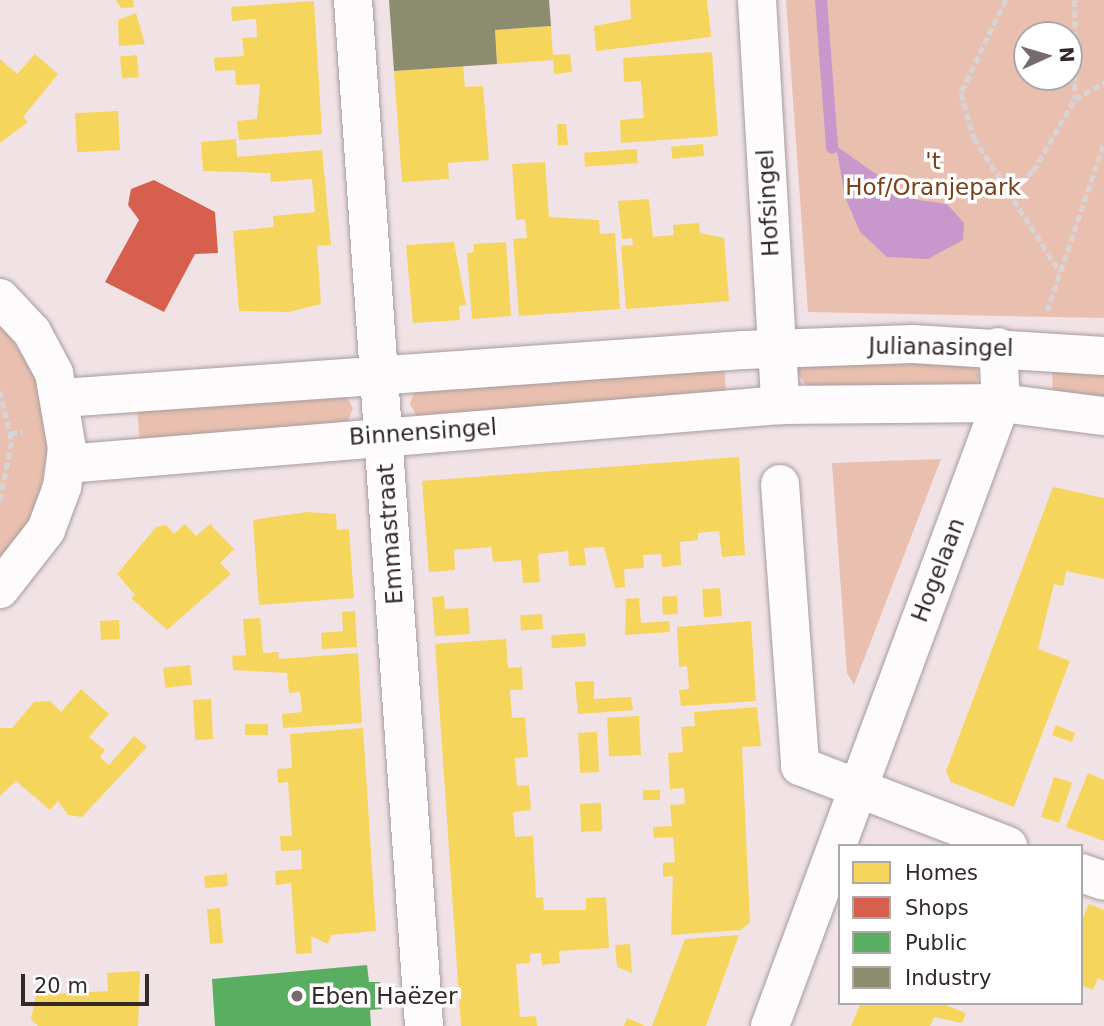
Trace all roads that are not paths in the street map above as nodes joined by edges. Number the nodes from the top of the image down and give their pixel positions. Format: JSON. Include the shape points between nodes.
{"nodes":[{"id":1,"x":353,"y":0,"type":"edge"},
{"id":2,"x":757,"y":0,"type":"edge"},
{"id":3,"x":0,"y":298,"type":"edge"},
{"id":4,"x":998,"y":347,"type":"junction"},
{"id":5,"x":777,"y":349,"type":"junction"},
{"id":6,"x":1104,"y":356,"type":"edge"},
{"id":7,"x":380,"y":377,"type":"junction"},
{"id":8,"x":62,"y":398,"type":"junction"},
{"id":9,"x":1001,"y":403,"type":"junction"},
{"id":10,"x":780,"y":405,"type":"junction"},
{"id":11,"x":1104,"y":416,"type":"edge"},
{"id":12,"x":383,"y":434,"type":"junction"},
{"id":13,"x":66,"y":464,"type":"junction"},
{"id":14,"x":780,"y":484,"type":"dead end"},
{"id":15,"x":0,"y":589,"type":"edge"},
{"id":16,"x":855,"y":789,"type":"junction"},
{"id":17,"x":1003,"y":844,"type":"edge"},
{"id":18,"x":1083,"y":874,"type":"edge"},
{"id":19,"x":1104,"y":881,"type":"edge"},
{"id":20,"x":424,"y":1026,"type":"edge"},
{"id":21,"x":769,"y":1026,"type":"edge"}],
"edges":[{"from":1,"to":7,"type":"street","name":"Emmastraat"},
{"from":2,"to":5,"type":"street","name":"Hofsingel"},
{"from":3,"to":8,"type":"street","via":[[43,349]]},
{"from":4,"to":5,"type":"street","name":"Julianasingel"},
{"from":4,"to":6,"type":"street","name":"Julianasingel"},
{"from":4,"to":9,"type":"street","name":"Hogelaan"},
{"from":5,"to":7,"type":"street"},
{"from":5,"to":10,"type":"street","name":"Hofsingel"},
{"from":7,"to":8,"type":"street"},
{"from":7,"to":12,"type":"street","name":"Emmastraat"},
{"from":8,"to":13,"type":"street"},
{"from":9,"to":10,"type":"street"},
{"from":9,"to":11,"type":"street"},
{"from":9,"to":16,"type":"street","name":"Hogelaan"},
{"from":10,"to":12,"type":"street","name":"Binnensingel"},
{"from":12,"to":13,"type":"street","name":"Binnensingel"},
{"from":12,"to":20,"type":"street","name":"Emmastraat"},
{"from":13,"to":15,"type":"street","via":[[46,530]]},
{"from":14,"to":16,"type":"street","via":[[800,766]]},
{"from":16,"to":17,"type":"street"},
{"from":16,"to":21,"type":"street","name":"Hogelaan"},
{"from":18,"to":19,"type":"street"}]}
